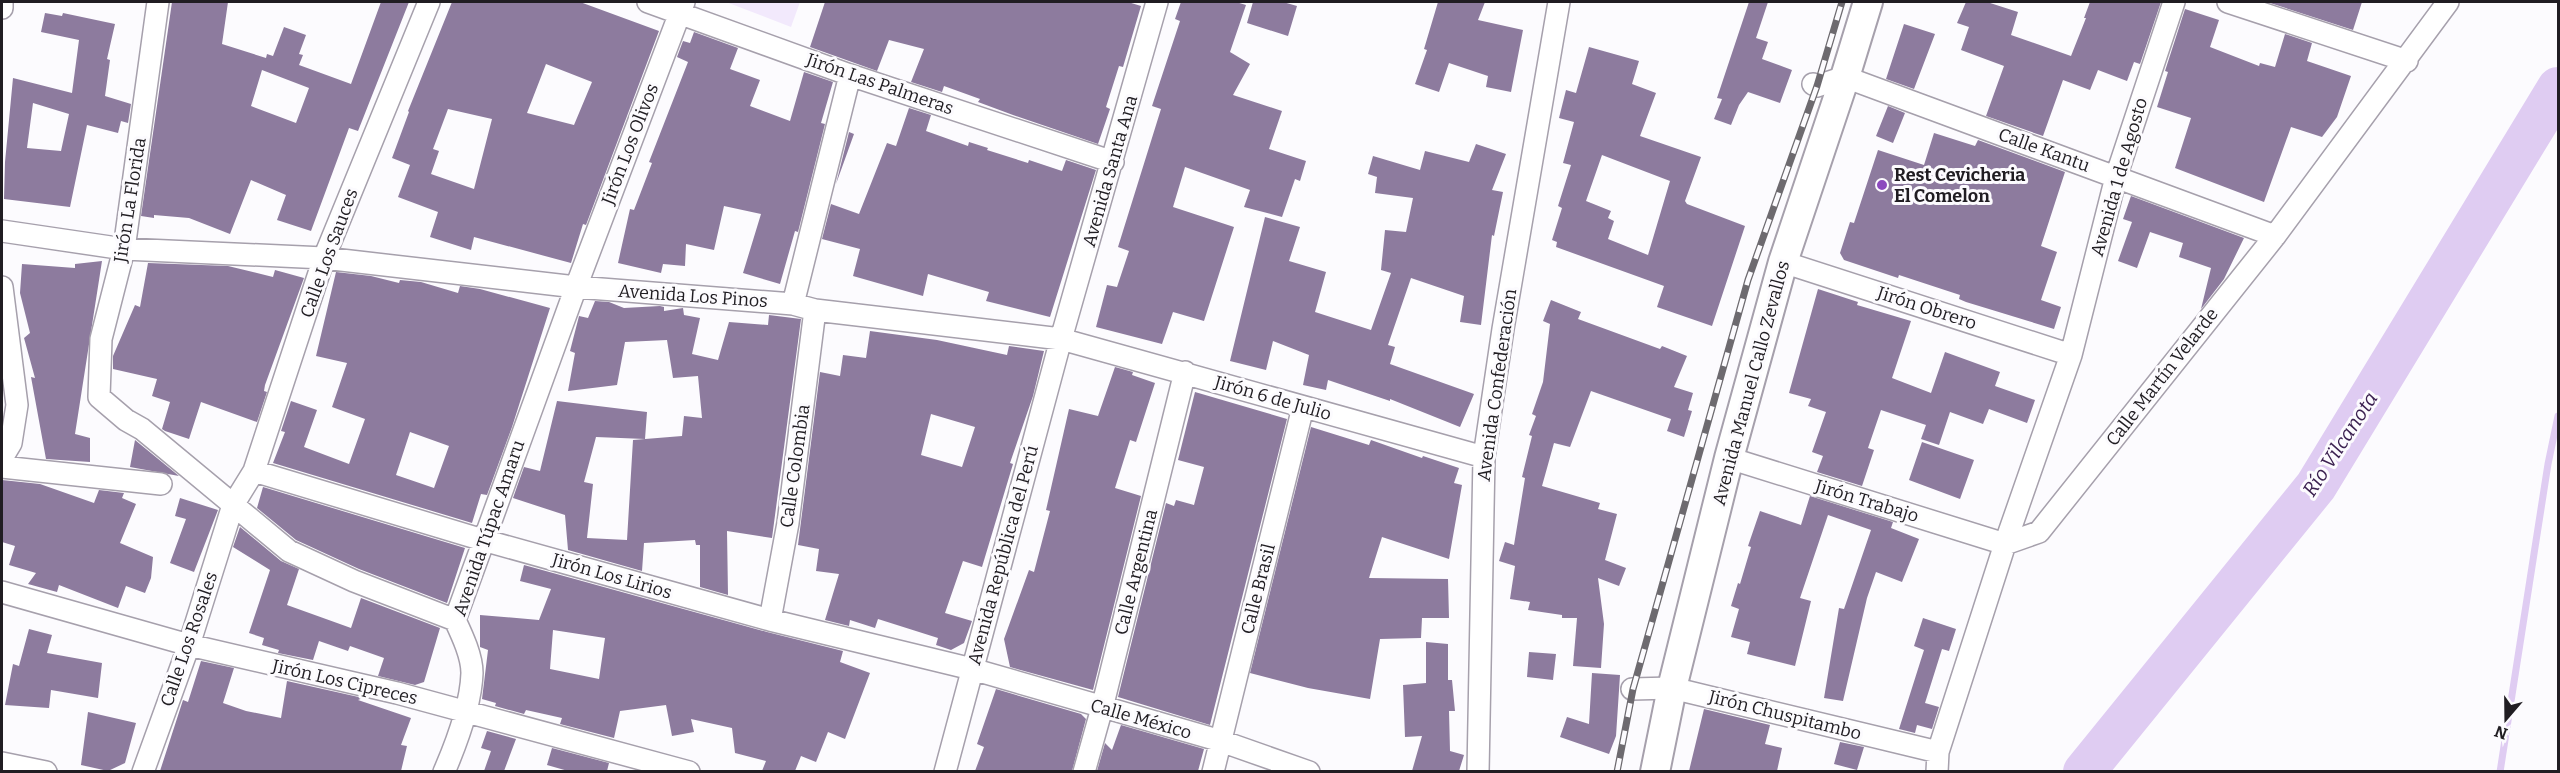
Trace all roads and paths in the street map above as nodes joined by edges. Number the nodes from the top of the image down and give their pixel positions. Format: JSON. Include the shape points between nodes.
{"nodes":[{"id":1,"x":2,"y":2,"type":"edge"},
{"id":2,"x":158,"y":2,"type":"edge"},
{"id":3,"x":429,"y":2,"type":"edge"},
{"id":4,"x":648,"y":2,"type":"edge"},
{"id":5,"x":1155,"y":2,"type":"edge"},
{"id":6,"x":1559,"y":2,"type":"edge"},
{"id":7,"x":1868,"y":2,"type":"edge"},
{"id":8,"x":2174,"y":2,"type":"edge"},
{"id":9,"x":2228,"y":2,"type":"edge"},
{"id":10,"x":2448,"y":2,"type":"edge"},
{"id":11,"x":682,"y":7,"type":"edge"},
{"id":12,"x":2,"y":8,"type":"edge"},
{"id":13,"x":2407,"y":61,"type":"junction"},
{"id":14,"x":850,"y":75,"type":"junction"},
{"id":15,"x":1845,"y":77,"type":"junction"},
{"id":16,"x":1813,"y":84,"type":"dead end"},
{"id":17,"x":1113,"y":162,"type":"junction"},
{"id":18,"x":2116,"y":177,"type":"junction"},
{"id":19,"x":2,"y":231,"type":"edge"},
{"id":20,"x":2275,"y":236,"type":"junction"},
{"id":21,"x":124,"y":249,"type":"junction"},
{"id":22,"x":324,"y":258,"type":"junction"},
{"id":23,"x":1783,"y":262,"type":"junction"},
{"id":24,"x":2,"y":287,"type":"edge"},
{"id":25,"x":576,"y":287,"type":"junction"},
{"id":26,"x":793,"y":304,"type":"junction"},
{"id":27,"x":815,"y":310,"type":"junction"},
{"id":28,"x":1061,"y":339,"type":"junction"},
{"id":29,"x":2071,"y":355,"type":"junction"},
{"id":30,"x":1185,"y":372,"type":"junction"},
{"id":31,"x":1303,"y":407,"type":"junction"},
{"id":32,"x":1484,"y":457,"type":"junction"},
{"id":33,"x":2,"y":458,"type":"edge"},
{"id":34,"x":1730,"y":458,"type":"junction"},
{"id":35,"x":2,"y":467,"type":"edge"},
{"id":36,"x":254,"y":471,"type":"junction"},
{"id":37,"x":160,"y":484,"type":"dead end"},
{"id":38,"x":233,"y":505,"type":"junction"},
{"id":39,"x":483,"y":540,"type":"junction"},
{"id":40,"x":2005,"y":544,"type":"junction"},
{"id":41,"x":2,"y":592,"type":"edge"},
{"id":42,"x":455,"y":620,"type":"junction"},
{"id":43,"x":770,"y":620,"type":"junction"},
{"id":44,"x":189,"y":645,"type":"junction"},
{"id":45,"x":972,"y":669,"type":"junction"},
{"id":46,"x":1672,"y":688,"type":"junction"},
{"id":47,"x":1632,"y":689,"type":"dead end"},
{"id":48,"x":1102,"y":708,"type":"junction"},
{"id":49,"x":465,"y":712,"type":"junction"},
{"id":50,"x":1221,"y":741,"type":"junction"},
{"id":51,"x":1937,"y":762,"type":"edge"},
{"id":52,"x":2,"y":764,"type":"edge"},
{"id":53,"x":1296,"y":769,"type":"edge"},
{"id":54,"x":46,"y":771,"type":"edge"},
{"id":55,"x":143,"y":771,"type":"edge"},
{"id":56,"x":444,"y":771,"type":"edge"},
{"id":57,"x":689,"y":771,"type":"edge"},
{"id":58,"x":945,"y":771,"type":"edge"},
{"id":59,"x":1084,"y":771,"type":"edge"},
{"id":60,"x":1213,"y":771,"type":"edge"},
{"id":61,"x":1478,"y":771,"type":"edge"},
{"id":62,"x":1655,"y":771,"type":"edge"}],
"edges":[{"from":1,"to":12,"type":"street"},
{"from":2,"to":21,"type":"street","name":"Jirón La Florida"},
{"from":3,"to":22,"type":"street","name":"Calle Los Sauces"},
{"from":4,"to":11,"type":"street","name":"Jirón Las Palmeras"},
{"from":5,"to":17,"type":"street","name":"Avenida Santa Ana"},
{"from":6,"to":32,"type":"street","name":"Avenida Confederación"},
{"from":7,"to":15,"type":"street","name":"Avenida Manuel Callo Zevallos"},
{"from":8,"to":18,"type":"street","name":"Avenida 1 de Agosto"},
{"from":9,"to":13,"type":"street"},
{"from":10,"to":13,"type":"street","name":"Calle Martín Velarde"},
{"from":11,"to":14,"type":"street","name":"Jirón Las Palmeras"},
{"from":11,"to":25,"type":"street","name":"Jirón Los Olivos"},
{"from":13,"to":20,"type":"street","name":"Calle Martín Velarde"},
{"from":14,"to":17,"type":"street","name":"Jirón Las Palmeras"},
{"from":14,"to":26,"type":"street"},
{"from":15,"to":16,"type":"street"},
{"from":15,"to":18,"type":"street","name":"Calle Kantu"},
{"from":15,"to":23,"type":"street","name":"Avenida Manuel Callo Zevallos"},
{"from":17,"to":28,"type":"street","name":"Avenida Santa Ana"},
{"from":18,"to":20,"type":"street","name":"Calle Kantu"},
{"from":18,"to":29,"type":"street","name":"Avenida 1 de Agosto"},
{"from":19,"to":21,"type":"street","name":"Avenida Los Pinos"},
{"from":20,"to":40,"type":"street","name":"Calle Martín Velarde","via":[[2039,532]]},
{"from":21,"to":22,"type":"street","name":"Avenida Los Pinos"},
{"from":21,"to":38,"type":"street","name":"Jirón La Florida","via":[[101,339],[99,397]]},
{"from":22,"to":25,"type":"street","name":"Avenida Los Pinos"},
{"from":22,"to":36,"type":"street","name":"Calle Los Sauces"},
{"from":23,"to":29,"type":"street","name":"Jirón Obrero"},
{"from":23,"to":34,"type":"street","name":"Avenida Manuel Callo Zevallos"},
{"from":24,"to":33,"type":"street","via":[[17,405],[11,443]]},
{"from":25,"to":26,"type":"street","name":"Avenida Los Pinos"},
{"from":25,"to":39,"type":"street","name":"Avenida Túpac Amaru"},
{"from":26,"to":27,"type":"street","name":"Avenida Los Pinos"},
{"from":27,"to":28,"type":"street","name":"Avenida Los Pinos"},
{"from":27,"to":43,"type":"street","name":"Calle Colombia","via":[[788,523]]},
{"from":28,"to":30,"type":"street","name":"Jirón 6 de Julio"},
{"from":28,"to":45,"type":"street","name":"Avenida República del Perú"},
{"from":29,"to":40,"type":"street","name":"Avenida 1 de Agosto"},
{"from":30,"to":31,"type":"street","name":"Jirón 6 de Julio"},
{"from":30,"to":48,"type":"street","name":"Calle Argentina"},
{"from":31,"to":32,"type":"street","name":"Jirón 6 de Julio"},
{"from":31,"to":50,"type":"street","name":"Calle Brasil"},
{"from":32,"to":61,"type":"street","name":"Avenida Confederación"},
{"from":34,"to":40,"type":"street","name":"Jirón Trabajo"},
{"from":34,"to":46,"type":"street","name":"Avenida Manuel Callo Zevallos"},
{"from":35,"to":37,"type":"street"},
{"from":36,"to":38,"type":"street","name":"Calle Los Sauces"},
{"from":36,"to":39,"type":"street","name":"Jirón Los Lirios"},
{"from":38,"to":42,"type":"street","via":[[289,551]]},
{"from":38,"to":44,"type":"street","name":"Calle Los Rosales"},
{"from":39,"to":42,"type":"street","name":"Avenida Túpac Amaru"},
{"from":39,"to":43,"type":"street","name":"Jirón Los Lirios"},
{"from":40,"to":51,"type":"street"},
{"from":41,"to":44,"type":"street","name":"Jirón Los Cipreces"},
{"from":42,"to":49,"type":"street","name":"Avenida Túpac Amaru","via":[[472,671]]},
{"from":43,"to":45,"type":"street","name":"Jirón Los Lirios"},
{"from":44,"to":49,"type":"street","name":"Jirón Los Cipreces"},
{"from":44,"to":55,"type":"street","name":"Calle Los Rosales"},
{"from":45,"to":48,"type":"street","name":"Calle México"},
{"from":45,"to":58,"type":"street","name":"Avenida República del Perú"},
{"from":46,"to":47,"type":"street","name":"Jirón Chuspitambo"},
{"from":46,"to":51,"type":"street","name":"Jirón Chuspitambo"},
{"from":46,"to":62,"type":"street","name":"Avenida Manuel Callo Zevallos"},
{"from":48,"to":50,"type":"street","name":"Calle México"},
{"from":48,"to":59,"type":"street","name":"Calle Argentina"},
{"from":49,"to":56,"type":"street","name":"Avenida Túpac Amaru"},
{"from":49,"to":57,"type":"street","name":"Jirón Los Cipreces"},
{"from":50,"to":53,"type":"street","name":"Calle México"},
{"from":50,"to":60,"type":"street","name":"Calle Brasil"},
{"from":52,"to":54,"type":"street"}]}
